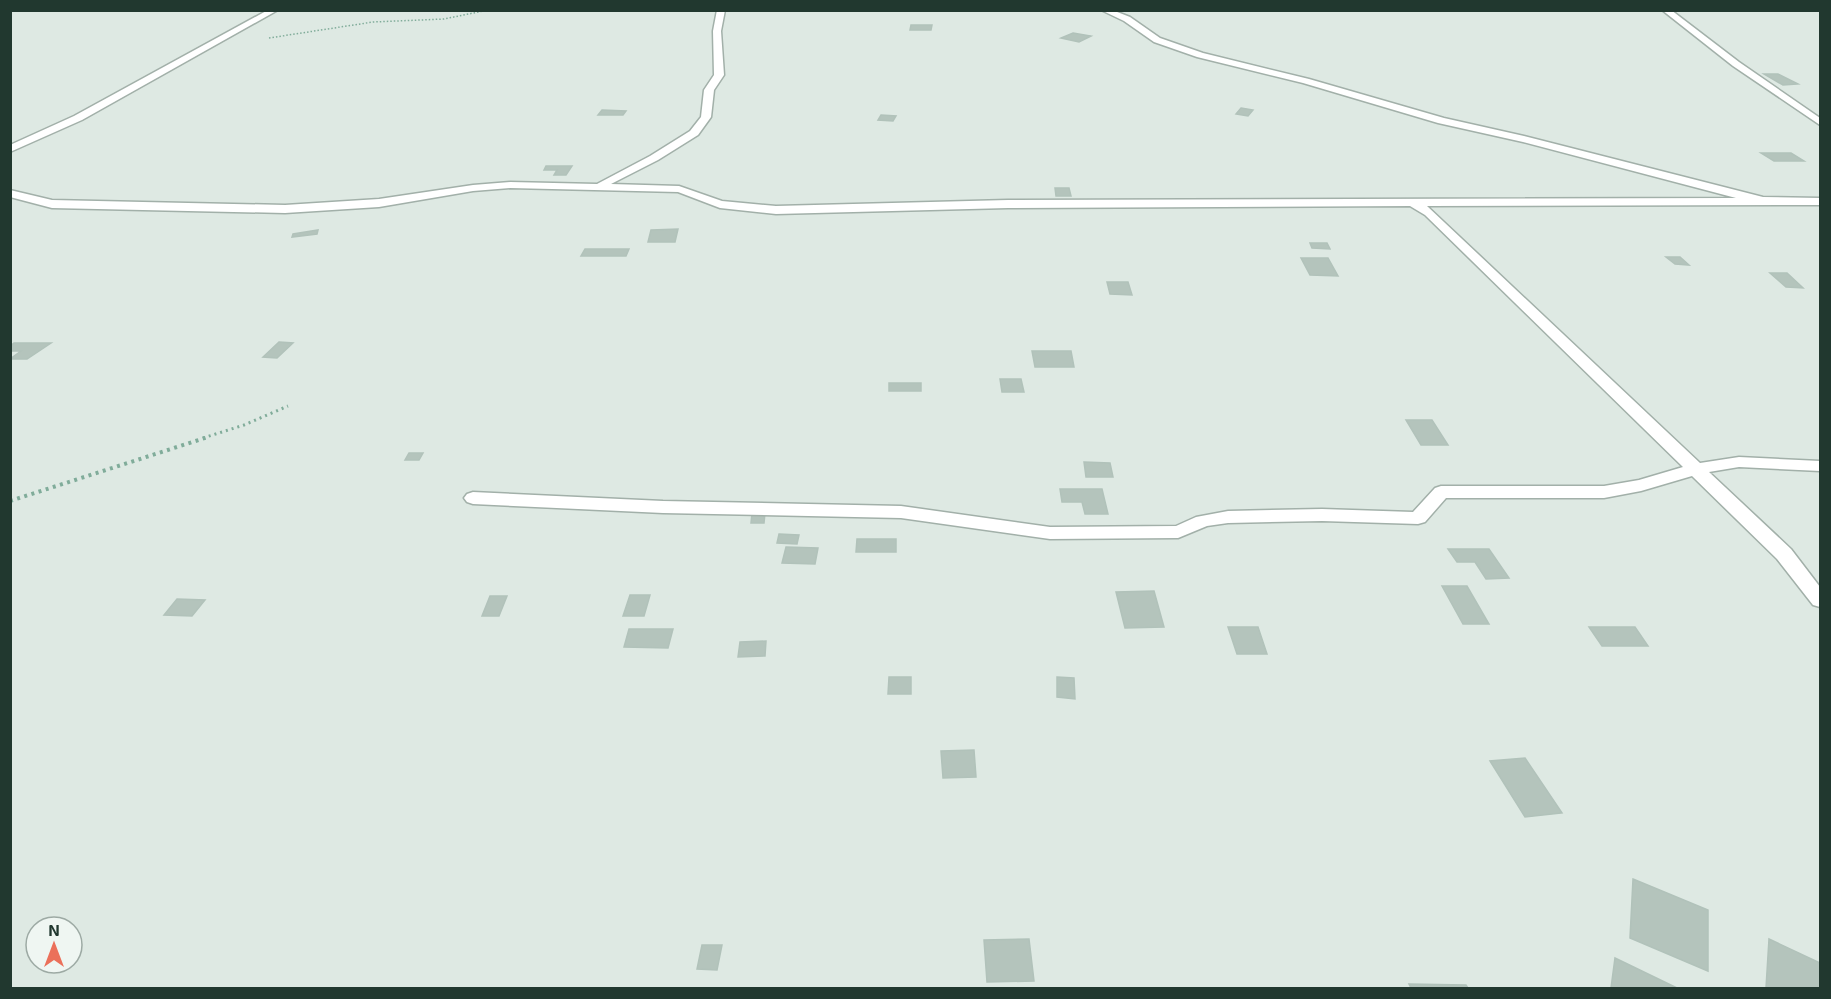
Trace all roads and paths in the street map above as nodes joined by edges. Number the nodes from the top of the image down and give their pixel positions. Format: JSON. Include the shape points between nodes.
{"nodes":[{"id":1,"x":275,"y":10,"type":"edge"},
{"id":2,"x":488,"y":10,"type":"edge"},
{"id":3,"x":721,"y":10,"type":"edge"},
{"id":4,"x":1104,"y":10,"type":"edge"},
{"id":5,"x":1665,"y":10,"type":"edge"},
{"id":6,"x":261,"y":39,"type":"dead end"},
{"id":7,"x":1821,"y":122,"type":"edge"},
{"id":8,"x":10,"y":149,"type":"edge"},
{"id":9,"x":598,"y":186,"type":"junction"},
{"id":10,"x":10,"y":193,"type":"edge"},
{"id":11,"x":1763,"y":201,"type":"junction"},
{"id":12,"x":1821,"y":201,"type":"edge"},
{"id":13,"x":1412,"y":202,"type":"junction"},
{"id":14,"x":52,"y":204,"type":"junction"},
{"id":15,"x":10,"y":206,"type":"edge"},
{"id":16,"x":288,"y":406,"type":"dead end"},
{"id":17,"x":1821,"y":466,"type":"edge"},
{"id":18,"x":1695,"y":469,"type":"junction"},
{"id":19,"x":473,"y":498,"type":"dead end"},
{"id":20,"x":10,"y":501,"type":"edge"},
{"id":21,"x":1821,"y":600,"type":"edge"}],
"edges":[{"from":1,"to":8,"type":"street","via":[[78,118]]},
{"from":2,"to":6,"type":"path","via":[[437,20],[373,22]]},
{"from":3,"to":9,"type":"street","via":[[717,31],[719,75],[709,90],[706,117],[694,133]]},
{"from":4,"to":11,"type":"street","via":[[1127,19],[1157,40],[1200,55],[1442,121],[1535,141]]},
{"from":5,"to":7,"type":"street"},
{"from":9,"to":13,"type":"street","via":[[679,189],[720,204],[776,210]]},
{"from":9,"to":14,"type":"street","via":[[510,185],[379,202],[285,209]]},
{"from":10,"to":14,"type":"street"},
{"from":11,"to":12,"type":"street"},
{"from":11,"to":13,"type":"street"},
{"from":13,"to":18,"type":"street","via":[[1429,212]]},
{"from":14,"to":15,"type":"street"},
{"from":16,"to":20,"type":"path","via":[[244,425]]},
{"from":17,"to":18,"type":"street","via":[[1739,462]]},
{"from":18,"to":19,"type":"street","via":[[1604,492],[1441,492],[1418,518],[1228,517],[1203,521],[1178,532],[1050,533],[901,512]]},
{"from":18,"to":21,"type":"street","via":[[1784,554]]}]}
